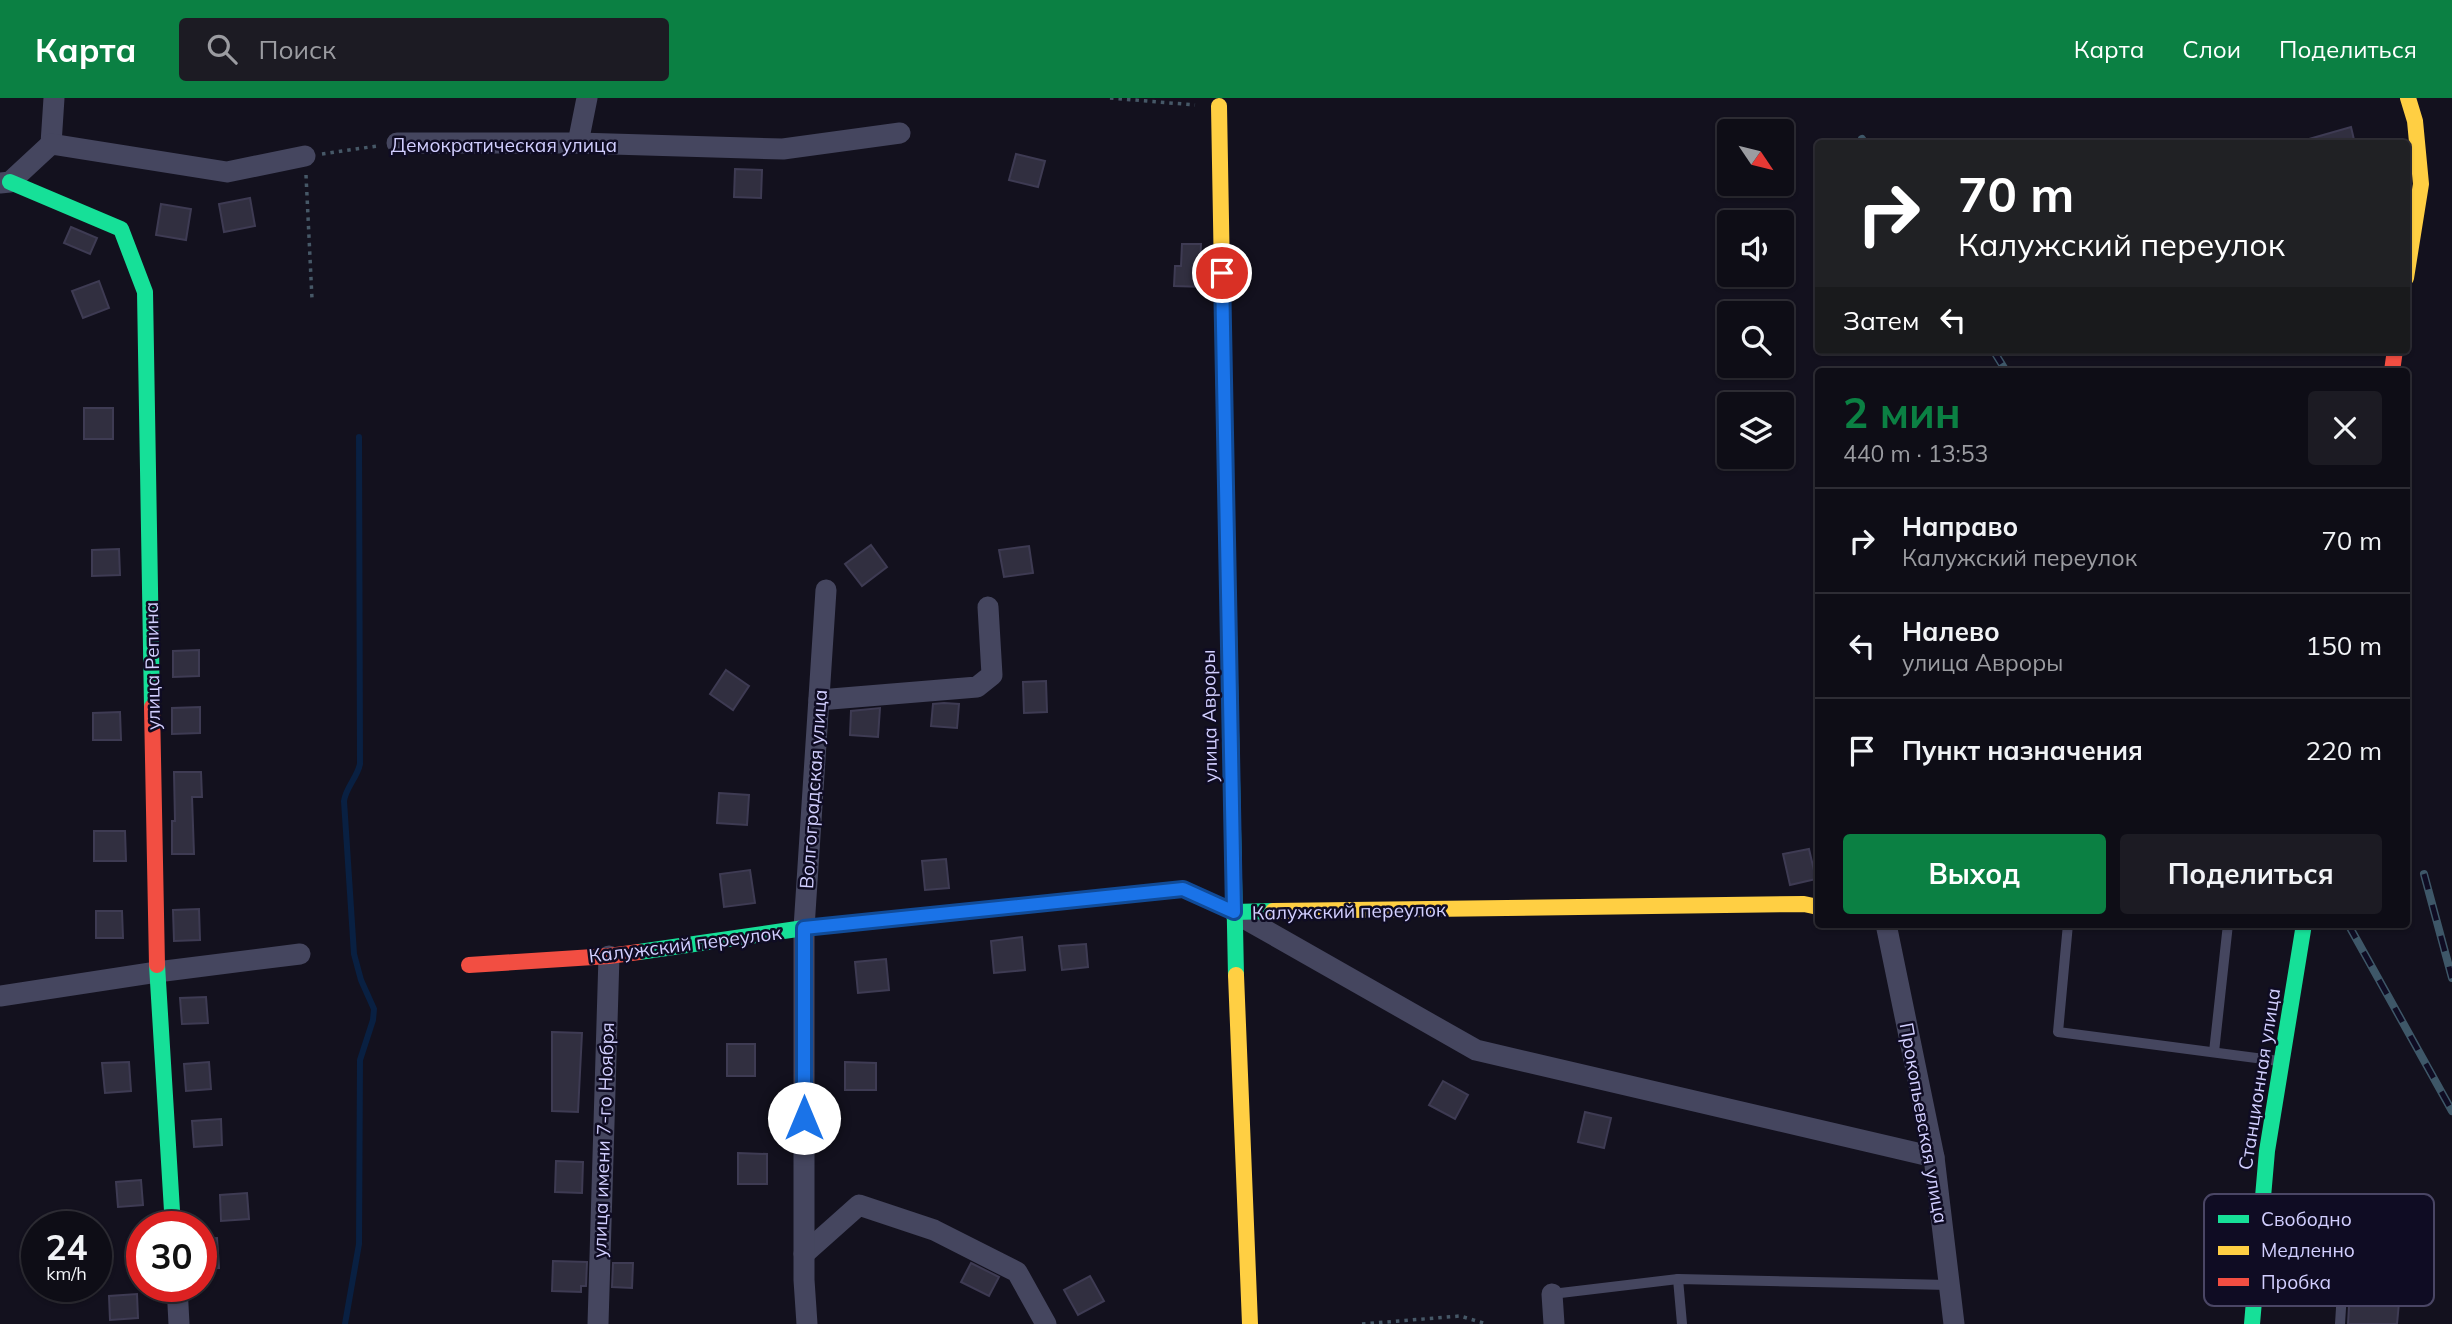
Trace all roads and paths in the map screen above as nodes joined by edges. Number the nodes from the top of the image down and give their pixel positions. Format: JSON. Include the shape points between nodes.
{"nodes":[{"id":1,"x":54,"y":98,"type":"edge"},
{"id":2,"x":587,"y":98,"type":"edge"},
{"id":3,"x":1110,"y":98,"type":"edge"},
{"id":4,"x":2408,"y":98,"type":"edge"},
{"id":5,"x":1219,"y":106,"type":"joint"},
{"id":6,"x":900,"y":133,"type":"dead end"},
{"id":7,"x":397,"y":143,"type":"joint"},
{"id":8,"x":578,"y":143,"type":"junction"},
{"id":9,"x":51,"y":144,"type":"junction"},
{"id":10,"x":305,"y":156,"type":"junction"},
{"id":11,"x":5,"y":182,"type":"edge"},
{"id":12,"x":2410,"y":253,"type":"edge"},
{"id":13,"x":312,"y":299,"type":"dead end"},
{"id":14,"x":826,"y":590,"type":"dead end"},
{"id":15,"x":988,"y":607,"type":"dead end"},
{"id":16,"x":819,"y":701,"type":"junction"},
{"id":17,"x":1815,"y":906,"type":"edge"},
{"id":18,"x":1234,"y":912,"type":"junction"},
{"id":19,"x":804,"y":928,"type":"junction"},
{"id":20,"x":1887,"y":928,"type":"edge"},
{"id":21,"x":2068,"y":928,"type":"edge"},
{"id":22,"x":2228,"y":928,"type":"edge"},
{"id":23,"x":2303,"y":928,"type":"edge"},
{"id":24,"x":300,"y":954,"type":"dead end"},
{"id":25,"x":609,"y":956,"type":"junction"},
{"id":26,"x":469,"y":965,"type":"dead end"},
{"id":27,"x":157,"y":972,"type":"junction"},
{"id":28,"x":0,"y":996,"type":"edge"},
{"id":29,"x":2214,"y":1052,"type":"junction"},
{"id":30,"x":2282,"y":1061,"type":"junction"},
{"id":31,"x":1934,"y":1157,"type":"junction"},
{"id":32,"x":2263,"y":1194,"type":"edge"},
{"id":33,"x":172,"y":1211,"type":"edge"},
{"id":34,"x":804,"y":1254,"type":"junction"},
{"id":35,"x":1678,"y":1279,"type":"junction"},
{"id":36,"x":1949,"y":1285,"type":"junction"},
{"id":37,"x":1552,"y":1294,"type":"joint"},
{"id":38,"x":178,"y":1302,"type":"edge"},
{"id":39,"x":2254,"y":1306,"type":"edge"},
{"id":40,"x":2341,"y":1306,"type":"edge"},
{"id":41,"x":179,"y":1324,"type":"edge"},
{"id":42,"x":598,"y":1324,"type":"edge"},
{"id":43,"x":807,"y":1324,"type":"edge"},
{"id":44,"x":1046,"y":1324,"type":"edge"},
{"id":45,"x":1250,"y":1324,"type":"edge"},
{"id":46,"x":1362,"y":1324,"type":"edge"},
{"id":47,"x":1487,"y":1324,"type":"edge"},
{"id":48,"x":1554,"y":1324,"type":"edge"},
{"id":49,"x":1682,"y":1324,"type":"edge"},
{"id":50,"x":1954,"y":1324,"type":"edge"},
{"id":51,"x":2252,"y":1324,"type":"edge"},
{"id":52,"x":2340,"y":1324,"type":"edge"}],
"edges":[{"from":1,"to":9,"type":"street"},
{"from":2,"to":8,"type":"street"},
{"from":3,"to":5,"type":"path"},
{"from":4,"to":12,"type":"street","via":[[2421,184]]},
{"from":5,"to":18,"type":"street","name":"улица Авроры"},
{"from":6,"to":8,"type":"street","name":"Демократическая улица","via":[[783,149]]},
{"from":7,"to":8,"type":"street","name":"Демократическая улица"},
{"from":7,"to":10,"type":"path","name":"Демократическая улица"},
{"from":9,"to":10,"type":"street","via":[[227,172]]},
{"from":9,"to":11,"type":"street"},
{"from":10,"to":13,"type":"path"},
{"from":11,"to":27,"type":"street","name":"улица Репина","via":[[121,229],[145,292]]},
{"from":14,"to":16,"type":"street","name":"Волгоградская улица"},
{"from":15,"to":16,"type":"street","via":[[992,675],[977,687]]},
{"from":16,"to":19,"type":"street","name":"Волгоградская улица"},
{"from":17,"to":18,"type":"street","name":"Калужский переулок"},
{"from":18,"to":19,"type":"street","name":"Калужский переулок","via":[[1183,889]]},
{"from":18,"to":31,"type":"street","via":[[1476,1050]]},
{"from":18,"to":45,"type":"street","name":"улица Авроры"},
{"from":19,"to":25,"type":"street","name":"Калужский переулок"},
{"from":19,"to":34,"type":"street","name":"Волгоградская улица"},
{"from":20,"to":31,"type":"street","name":"Прокопьевская улица"},
{"from":21,"to":29,"type":"lane","via":[[2058,1032]]},
{"from":22,"to":29,"type":"lane"},
{"from":23,"to":30,"type":"street","name":"Станционная улица"},
{"from":24,"to":27,"type":"street"},
{"from":25,"to":26,"type":"street","name":"Калужский переулок"},
{"from":25,"to":42,"type":"street","name":"улица имени 7-го Ноября"},
{"from":27,"to":28,"type":"street"},
{"from":27,"to":33,"type":"street","name":"улица Репина"},
{"from":29,"to":30,"type":"lane"},
{"from":30,"to":32,"type":"street","name":"Станционная улица"},
{"from":31,"to":36,"type":"street","name":"Прокопьевская улица"},
{"from":34,"to":43,"type":"street","name":"Волгоградская улица"},
{"from":34,"to":44,"type":"street","via":[[859,1205],[934,1230],[1017,1272]]},
{"from":35,"to":36,"type":"lane"},
{"from":35,"to":37,"type":"lane"},
{"from":35,"to":49,"type":"lane"},
{"from":36,"to":50,"type":"street","name":"Прокопьевская улица"},
{"from":37,"to":48,"type":"street"},
{"from":38,"to":41,"type":"street"},
{"from":39,"to":51,"type":"street","name":"Станционная улица"},
{"from":40,"to":52,"type":"lane"},
{"from":46,"to":47,"type":"path","via":[[1460,1316]]}]}
